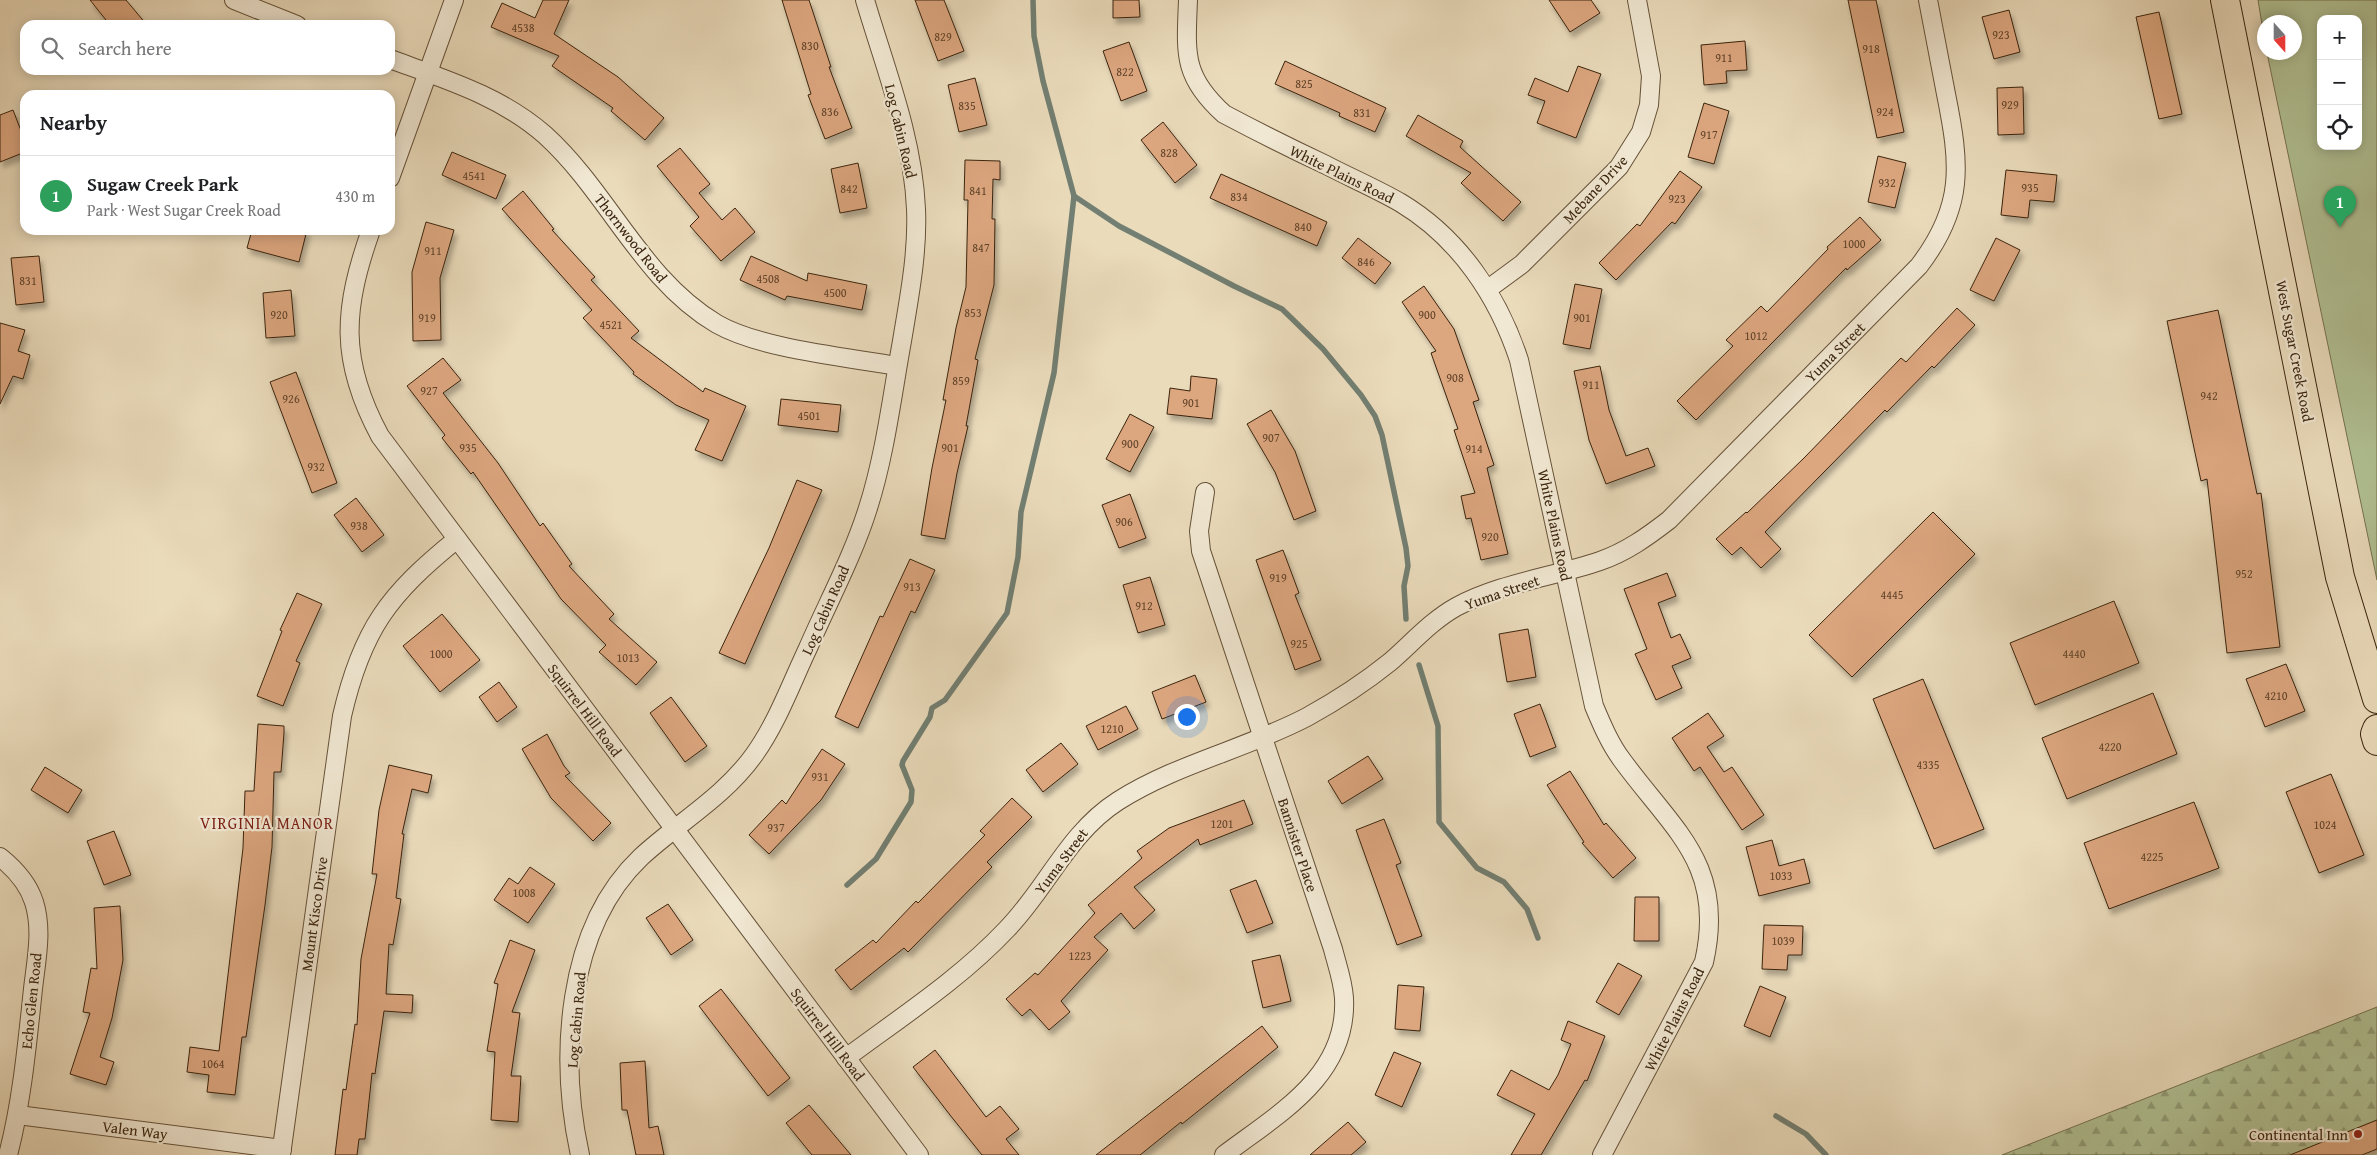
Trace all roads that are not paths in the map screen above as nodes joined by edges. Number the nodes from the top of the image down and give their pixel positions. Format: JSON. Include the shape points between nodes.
{"nodes":[{"id":1,"x":234,"y":0,"type":"edge"},
{"id":2,"x":454,"y":0,"type":"edge"},
{"id":3,"x":865,"y":0,"type":"edge"},
{"id":4,"x":1188,"y":0,"type":"edge"},
{"id":5,"x":1637,"y":0,"type":"edge"},
{"id":6,"x":1928,"y":0,"type":"edge"},
{"id":7,"x":2225,"y":0,"type":"edge"},
{"id":8,"x":284,"y":20,"type":"edge"},
{"id":9,"x":395,"y":61,"type":"edge"},
{"id":10,"x":427,"y":73,"type":"junction"},
{"id":11,"x":395,"y":164,"type":"edge"},
{"id":12,"x":369,"y":235,"type":"edge"},
{"id":13,"x":1488,"y":289,"type":"junction"},
{"id":14,"x":897,"y":366,"type":"junction"},
{"id":15,"x":1205,"y":492,"type":"dead end"},
{"id":16,"x":457,"y":539,"type":"junction"},
{"id":17,"x":1565,"y":571,"type":"junction"},
{"id":18,"x":2377,"y":699,"type":"edge"},
{"id":19,"x":2377,"y":729,"type":"edge"},
{"id":20,"x":1262,"y":736,"type":"junction"},
{"id":21,"x":2377,"y":741,"type":"edge"},
{"id":22,"x":675,"y":829,"type":"junction"},
{"id":23,"x":0,"y":857,"type":"edge"},
{"id":24,"x":846,"y":1058,"type":"junction"},
{"id":25,"x":18,"y":1115,"type":"junction"},
{"id":26,"x":282,"y":1152,"type":"edge"},
{"id":27,"x":8,"y":1155,"type":"edge"},
{"id":28,"x":580,"y":1155,"type":"edge"},
{"id":29,"x":919,"y":1155,"type":"edge"},
{"id":30,"x":1224,"y":1155,"type":"edge"},
{"id":31,"x":1602,"y":1155,"type":"edge"}],
"edges":[{"from":1,"to":8,"type":"street"},
{"from":2,"to":10,"type":"street"},
{"from":3,"to":14,"type":"street","name":"Log Cabin Road","via":[[902,122],[912,164],[916,208],[916,241]]},
{"from":4,"to":13,"type":"street","name":"White Plains Road","via":[[1188,61],[1196,82],[1208,99],[1224,114],[1418,214],[1462,254]]},
{"from":5,"to":13,"type":"street","name":"Mebane Drive","via":[[1651,76],[1649,105],[1641,132],[1619,167],[1522,264]]},
{"from":6,"to":17,"type":"street","name":"Yuma Street","via":[[1957,148],[1955,192],[1947,221],[1934,247],[1669,520],[1642,542],[1602,560]]},
{"from":7,"to":18,"type":"main road","name":"West Sugar Creek Road","via":[[2340,577]]},
{"from":9,"to":10,"type":"street","name":"Thornwood Road"},
{"from":10,"to":11,"type":"street"},
{"from":10,"to":14,"type":"street","name":"Thornwood Road","via":[[479,92],[514,111],[545,135],[572,163],[654,271],[677,296],[718,324],[743,336],[794,348]]},
{"from":12,"to":16,"type":"street","name":"Squirrel Hill Road","via":[[350,300],[351,350],[358,386],[380,436]]},
{"from":13,"to":17,"type":"street","name":"White Plains Road","via":[[1519,360]]},
{"from":14,"to":22,"type":"street","name":"Log Cabin Road","via":[[868,509],[774,721],[754,755],[729,786]]},
{"from":15,"to":20,"type":"street","name":"Bannister Place","via":[[1199,531],[1202,550]]},
{"from":16,"to":22,"type":"street","name":"Squirrel Hill Road"},
{"from":16,"to":26,"type":"street","name":"Mount Kisco Drive","via":[[405,584],[382,612],[364,643],[351,676],[342,716]]},
{"from":17,"to":20,"type":"street","name":"Yuma Street","via":[[1484,595],[1456,608],[1348,694]]},
{"from":17,"to":31,"type":"street","name":"White Plains Road","via":[[1594,706],[1621,759],[1692,849],[1703,874],[1711,921],[1708,944],[1698,974]]},
{"from":19,"to":21,"type":"main road","via":[[2374,734]]},
{"from":20,"to":24,"type":"street","name":"Yuma Street","via":[[1148,784],[1117,802],[1078,835],[1036,895],[990,947]]},
{"from":20,"to":30,"type":"street","name":"Bannister Place","via":[[1333,949],[1342,983],[1344,1011],[1335,1051],[1317,1080],[1302,1096]]},
{"from":22,"to":24,"type":"street","name":"Squirrel Hill Road"},
{"from":22,"to":28,"type":"street","name":"Log Cabin Road","via":[[624,877],[599,914],[585,948],[576,988],[570,1058]]},
{"from":23,"to":25,"type":"street","name":"Echo Glen Road","via":[[19,874],[30,892],[38,923]]},
{"from":24,"to":29,"type":"street","name":"Squirrel Hill Road"},
{"from":25,"to":26,"type":"street","name":"Valen Way"},
{"from":25,"to":27,"type":"street","name":"Echo Glen Road"}]}
